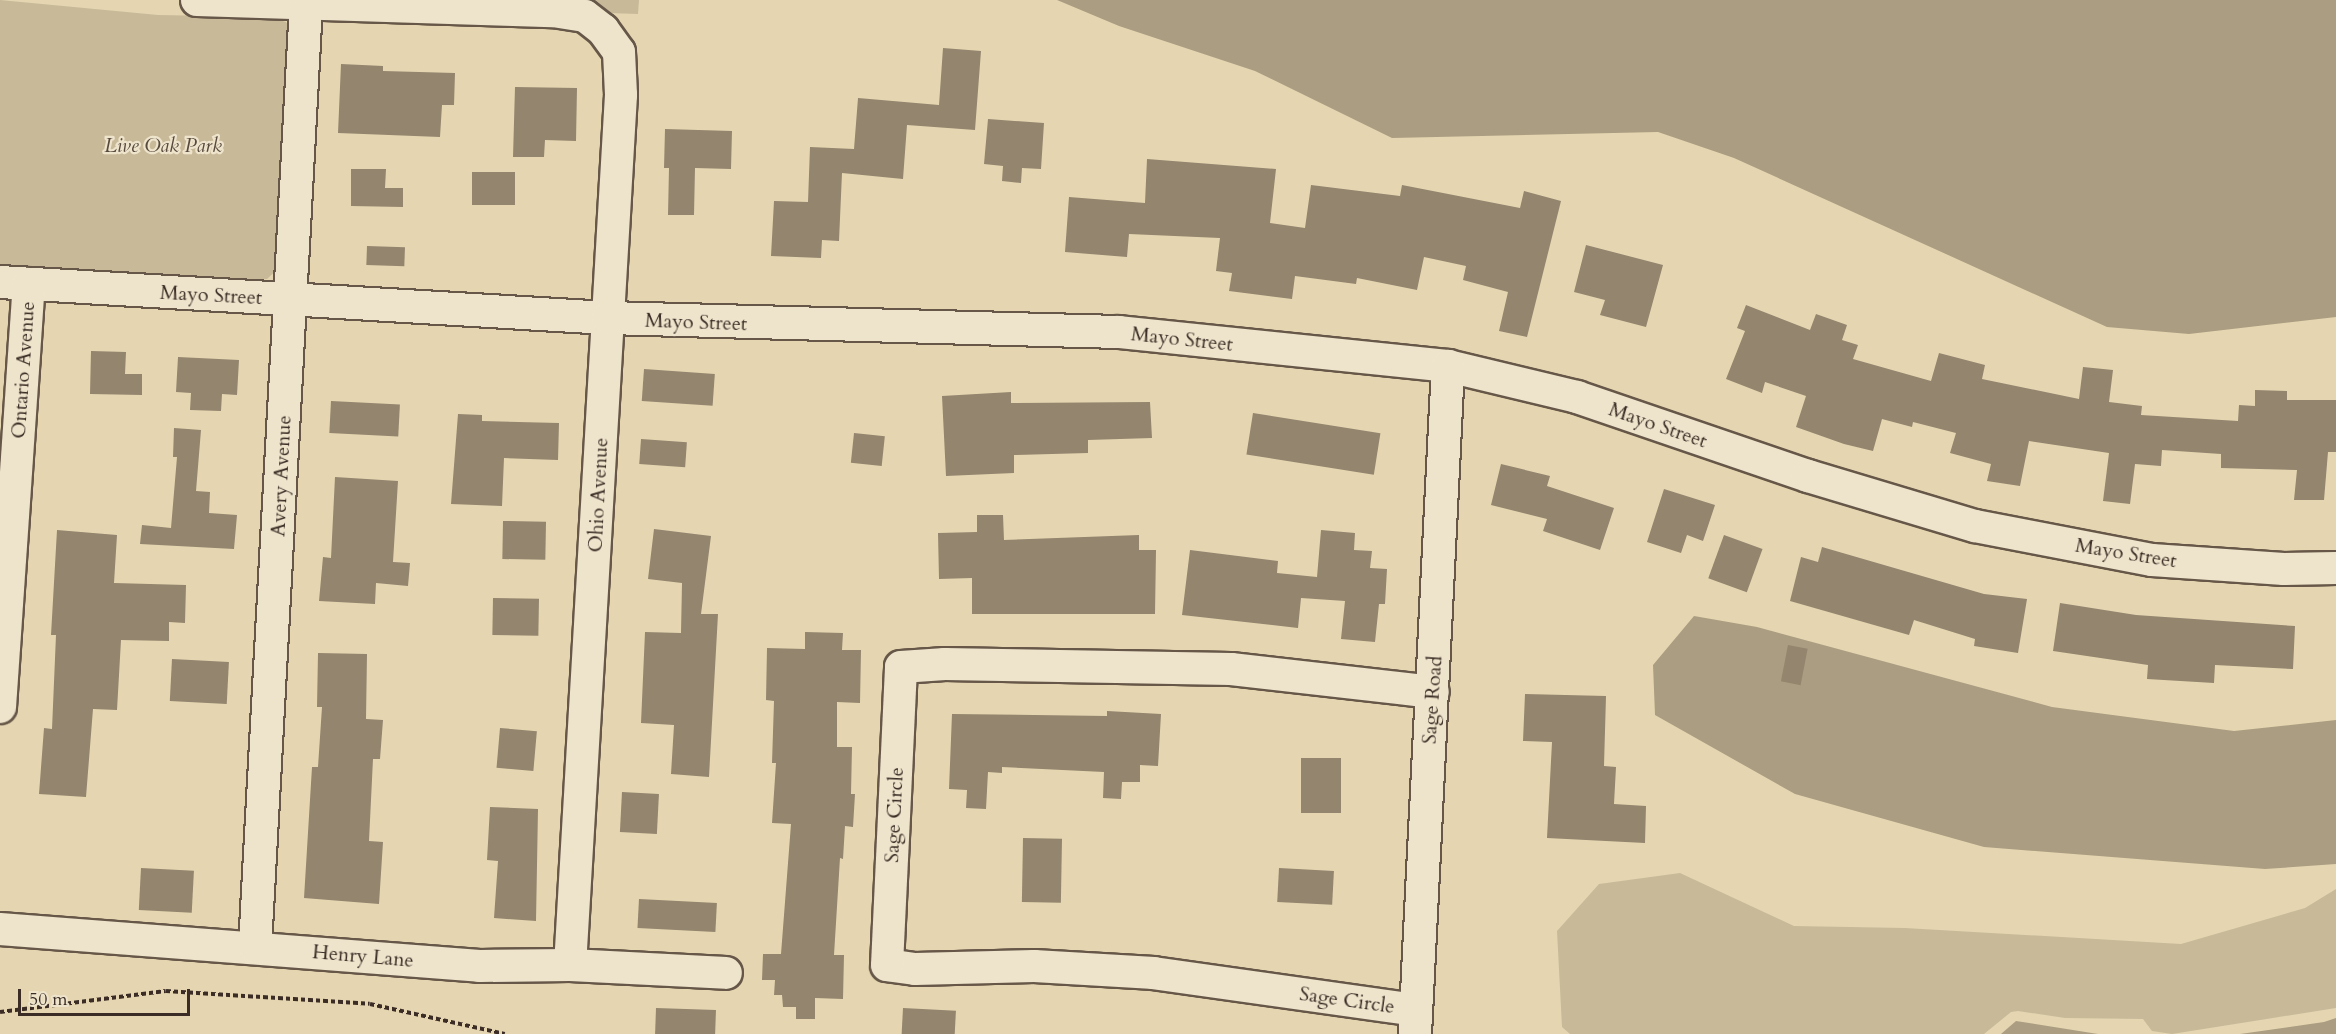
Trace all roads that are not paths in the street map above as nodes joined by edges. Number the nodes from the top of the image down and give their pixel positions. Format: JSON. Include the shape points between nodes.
{"nodes":[{"id":1,"x":198,"y":0,"type":"edge"},
{"id":2,"x":306,"y":6,"type":"junction"},
{"id":3,"x":15,"y":283,"type":"edge"},
{"id":4,"x":292,"y":300,"type":"junction"},
{"id":5,"x":608,"y":318,"type":"junction"},
{"id":6,"x":1448,"y":366,"type":"junction"},
{"id":7,"x":2336,"y":568,"type":"edge"},
{"id":8,"x":1433,"y":692,"type":"junction"},
{"id":9,"x":0,"y":707,"type":"edge"},
{"id":10,"x":0,"y":929,"type":"edge"},
{"id":11,"x":255,"y":947,"type":"junction"},
{"id":12,"x":570,"y":965,"type":"junction"},
{"id":13,"x":726,"y":973,"type":"dead end"},
{"id":14,"x":1415,"y":1022,"type":"edge"}],
"edges":[{"from":1,"to":2,"type":"street"},
{"from":2,"to":4,"type":"street","name":"Avery Avenue"},
{"from":2,"to":5,"type":"street","name":"Ohio Avenue","via":[[426,5],[553,11],[585,16],[603,30],[619,52],[621,95]]},
{"from":3,"to":4,"type":"street","name":"Mayo Street"},
{"from":3,"to":9,"type":"street","name":"Ontario Avenue"},
{"from":4,"to":5,"type":"street","name":"Mayo Street"},
{"from":4,"to":11,"type":"street","name":"Avery Avenue"},
{"from":5,"to":6,"type":"street","name":"Mayo Street","via":[[1119,332]]},
{"from":5,"to":12,"type":"street","name":"Ohio Avenue"},
{"from":6,"to":7,"type":"street","name":"Mayo Street","via":[[1577,397],[1808,476],[1975,526],[2152,560],[2284,569]]},
{"from":6,"to":8,"type":"street","name":"Sage Road"},
{"from":8,"to":14,"type":"street","name":"Sage Road"},
{"from":8,"to":14,"type":"street","name":"Sage Circle","via":[[1231,669],[901,666],[887,965],[915,969],[1034,966],[1154,973]]},
{"from":10,"to":11,"type":"street","name":"Henry Lane"},
{"from":11,"to":12,"type":"street","name":"Henry Lane","via":[[480,966]]},
{"from":12,"to":13,"type":"street","name":"Henry Lane"}]}
